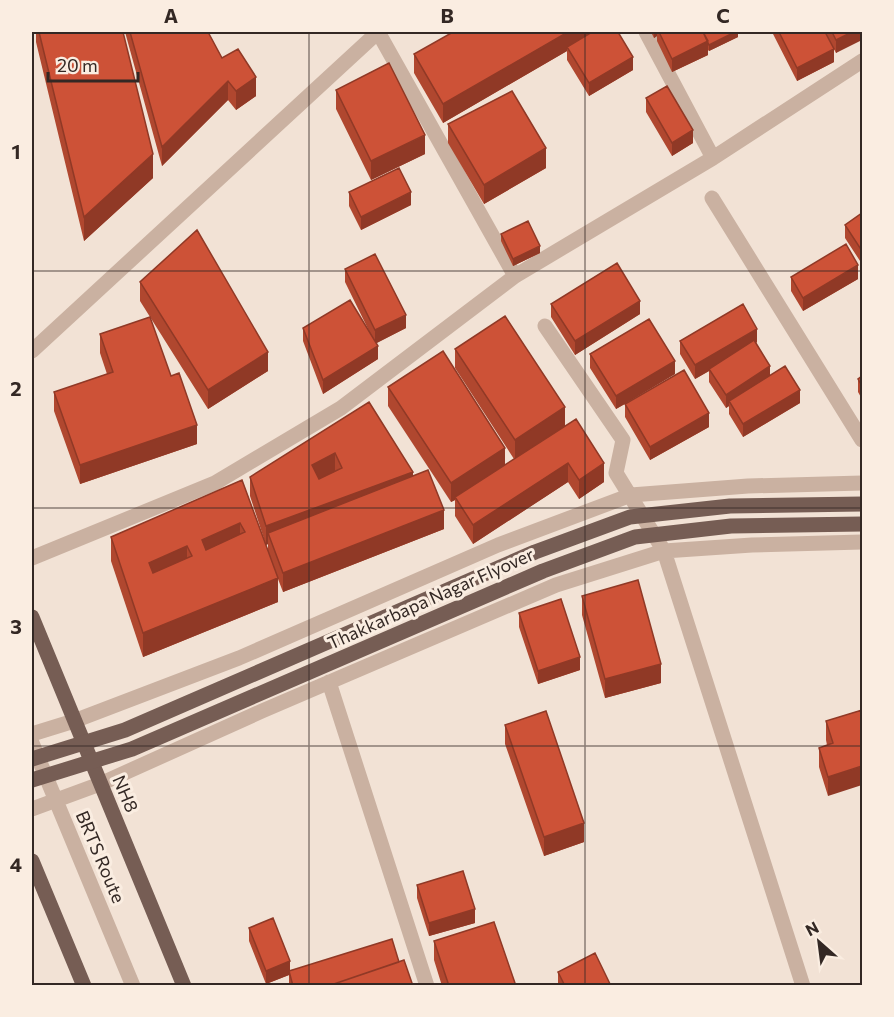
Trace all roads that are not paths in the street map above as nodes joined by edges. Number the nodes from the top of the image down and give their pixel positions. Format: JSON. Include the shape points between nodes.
{"nodes":[{"id":1,"x":378,"y":32,"type":"edge"},
{"id":2,"x":646,"y":32,"type":"edge"},
{"id":3,"x":862,"y":61,"type":"edge"},
{"id":4,"x":712,"y":158,"type":"junction"},
{"id":5,"x":712,"y":198,"type":"dead end"},
{"id":6,"x":515,"y":276,"type":"junction"},
{"id":7,"x":545,"y":326,"type":"dead end"},
{"id":8,"x":32,"y":351,"type":"edge"},
{"id":9,"x":862,"y":440,"type":"edge"},
{"id":10,"x":862,"y":483,"type":"edge"},
{"id":11,"x":631,"y":495,"type":"junction"},
{"id":12,"x":862,"y":504,"type":"edge"},
{"id":13,"x":862,"y":524,"type":"edge"},
{"id":14,"x":862,"y":542,"type":"edge"},
{"id":15,"x":664,"y":551,"type":"junction"},
{"id":16,"x":32,"y":558,"type":"edge"},
{"id":17,"x":32,"y":617,"type":"edge"},
{"id":18,"x":329,"y":682,"type":"junction"},
{"id":19,"x":74,"y":721,"type":"junction"},
{"id":20,"x":32,"y":734,"type":"edge"},
{"id":21,"x":32,"y":743,"type":"edge"},
{"id":22,"x":32,"y":759,"type":"edge"},
{"id":23,"x":32,"y":780,"type":"edge"},
{"id":24,"x":100,"y":784,"type":"junction"},
{"id":25,"x":55,"y":800,"type":"junction"},
{"id":26,"x":32,"y":808,"type":"edge"},
{"id":27,"x":32,"y":861,"type":"edge"},
{"id":28,"x":84,"y":986,"type":"edge"},
{"id":29,"x":133,"y":986,"type":"edge"},
{"id":30,"x":184,"y":986,"type":"edge"},
{"id":31,"x":427,"y":986,"type":"edge"},
{"id":32,"x":803,"y":986,"type":"edge"}],
"edges":[{"from":1,"to":6,"type":"street"},
{"from":1,"to":8,"type":"street"},
{"from":2,"to":4,"type":"street"},
{"from":3,"to":4,"type":"street"},
{"from":4,"to":6,"type":"street"},
{"from":5,"to":9,"type":"street"},
{"from":6,"to":16,"type":"street","via":[[341,408],[214,483]]},
{"from":7,"to":11,"type":"street","via":[[623,440],[616,473]]},
{"from":10,"to":11,"type":"street"},
{"from":11,"to":15,"type":"street"},
{"from":11,"to":19,"type":"street","via":[[498,545],[239,658]]},
{"from":12,"to":22,"type":"main road","name":"Thakkarbapa Nagar Flyover","bridge":true,"via":[[730,506],[630,517],[535,552],[125,730]]},
{"from":13,"to":23,"type":"main road","name":"Thakkarbapa Nagar Flyover","bridge":true,"via":[[731,526],[635,537],[543,571],[132,749]]},
{"from":14,"to":15,"type":"street"},
{"from":15,"to":18,"type":"street","via":[[556,585]]},
{"from":15,"to":32,"type":"street"},
{"from":17,"to":19,"type":"main road","name":"NH8"},
{"from":18,"to":24,"type":"street"},
{"from":18,"to":31,"type":"street"},
{"from":19,"to":20,"type":"street"},
{"from":19,"to":24,"type":"main road","name":"NH8"},
{"from":21,"to":25,"type":"street","name":"BRTS Route"},
{"from":24,"to":25,"type":"street"},
{"from":24,"to":30,"type":"main road","name":"NH8"},
{"from":25,"to":26,"type":"street"},
{"from":25,"to":29,"type":"street","name":"BRTS Route"},
{"from":27,"to":28,"type":"main road"}]}
